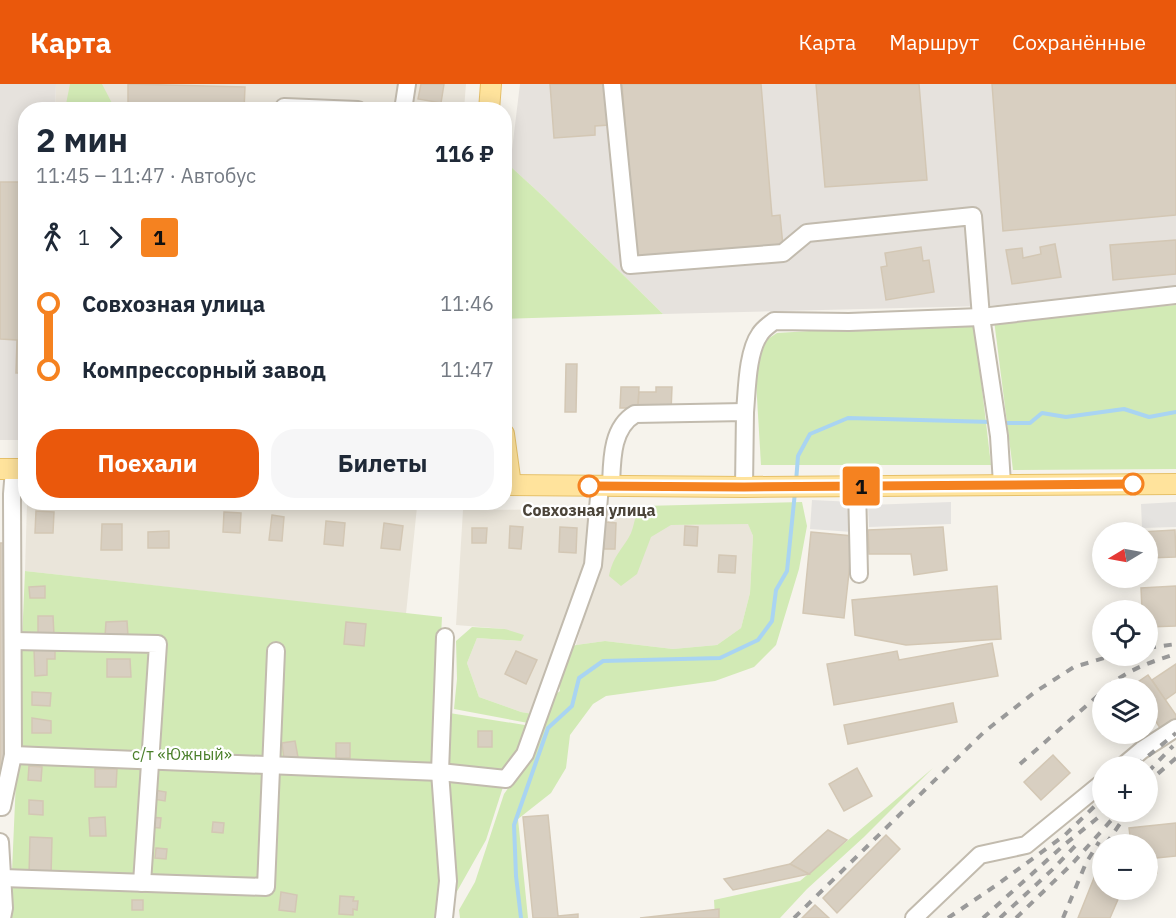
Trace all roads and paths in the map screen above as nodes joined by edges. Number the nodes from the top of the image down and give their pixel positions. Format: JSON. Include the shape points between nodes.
{"nodes":[{"id":1,"x":407,"y":84,"type":"edge"},
{"id":2,"x":491,"y":84,"type":"edge"},
{"id":3,"x":612,"y":84,"type":"edge"},
{"id":4,"x":404,"y":102,"type":"edge"},
{"id":5,"x":490,"y":102,"type":"edge"},
{"id":6,"x":1176,"y":295,"type":"edge"},
{"id":7,"x":981,"y":317,"type":"junction"},
{"id":8,"x":745,"y":412,"type":"junction"},
{"id":9,"x":13,"y":469,"type":"edge"},
{"id":10,"x":1002,"y":484,"type":"junction"},
{"id":11,"x":1176,"y":484,"type":"edge"},
{"id":12,"x":512,"y":485,"type":"edge"},
{"id":13,"x":605,"y":486,"type":"junction"},
{"id":14,"x":857,"y":486,"type":"junction"},
{"id":15,"x":744,"y":487,"type":"junction"},
{"id":16,"x":859,"y":574,"type":"dead end"},
{"id":17,"x":445,"y":637,"type":"dead end"},
{"id":18,"x":14,"y":641,"type":"junction"},
{"id":19,"x":276,"y":651,"type":"dead end"},
{"id":20,"x":1176,"y":728,"type":"edge"},
{"id":21,"x":13,"y":755,"type":"junction"},
{"id":22,"x":1135,"y":756,"type":"edge"},
{"id":23,"x":151,"y":761,"type":"junction"},
{"id":24,"x":272,"y":765,"type":"junction"},
{"id":25,"x":440,"y":772,"type":"junction"},
{"id":26,"x":1092,"y":791,"type":"edge"},
{"id":27,"x":0,"y":807,"type":"edge"},
{"id":28,"x":0,"y":842,"type":"edge"},
{"id":29,"x":3,"y":878,"type":"junction"},
{"id":30,"x":142,"y":883,"type":"junction"},
{"id":31,"x":2,"y":918,"type":"edge"},
{"id":32,"x":444,"y":918,"type":"edge"},
{"id":33,"x":914,"y":918,"type":"edge"}],
"edges":[{"from":1,"to":4,"type":"lane"},
{"from":2,"to":5,"type":"main road"},
{"from":3,"to":7,"type":"lane","via":[[630,265],[783,253],[807,233],[973,216]]},
{"from":6,"to":7,"type":"lane"},
{"from":7,"to":8,"type":"lane","via":[[774,321],[759,334],[754,348]]},
{"from":7,"to":10,"type":"lane","via":[[999,436]]},
{"from":8,"to":13,"type":"lane","via":[[635,414],[618,430]]},
{"from":8,"to":15,"type":"lane"},
{"from":9,"to":18,"type":"lane"},
{"from":10,"to":11,"type":"main road"},
{"from":10,"to":14,"type":"main road"},
{"from":12,"to":13,"type":"main road"},
{"from":13,"to":15,"type":"main road"},
{"from":13,"to":25,"type":"lane","via":[[593,565],[525,754],[506,779]]},
{"from":14,"to":15,"type":"main road"},
{"from":14,"to":16,"type":"lane"},
{"from":17,"to":25,"type":"lane"},
{"from":18,"to":21,"type":"lane"},
{"from":18,"to":23,"type":"lane","via":[[158,644]]},
{"from":19,"to":24,"type":"lane"},
{"from":20,"to":22,"type":"lane"},
{"from":21,"to":23,"type":"lane"},
{"from":21,"to":27,"type":"lane"},
{"from":23,"to":24,"type":"lane"},
{"from":23,"to":30,"type":"lane"},
{"from":24,"to":25,"type":"lane"},
{"from":24,"to":30,"type":"lane","via":[[266,887]]},
{"from":25,"to":32,"type":"lane","via":[[448,881]]},
{"from":26,"to":33,"type":"lane","via":[[1026,845],[980,855]]},
{"from":28,"to":29,"type":"lane"},
{"from":29,"to":30,"type":"lane"},
{"from":29,"to":31,"type":"lane"}]}
